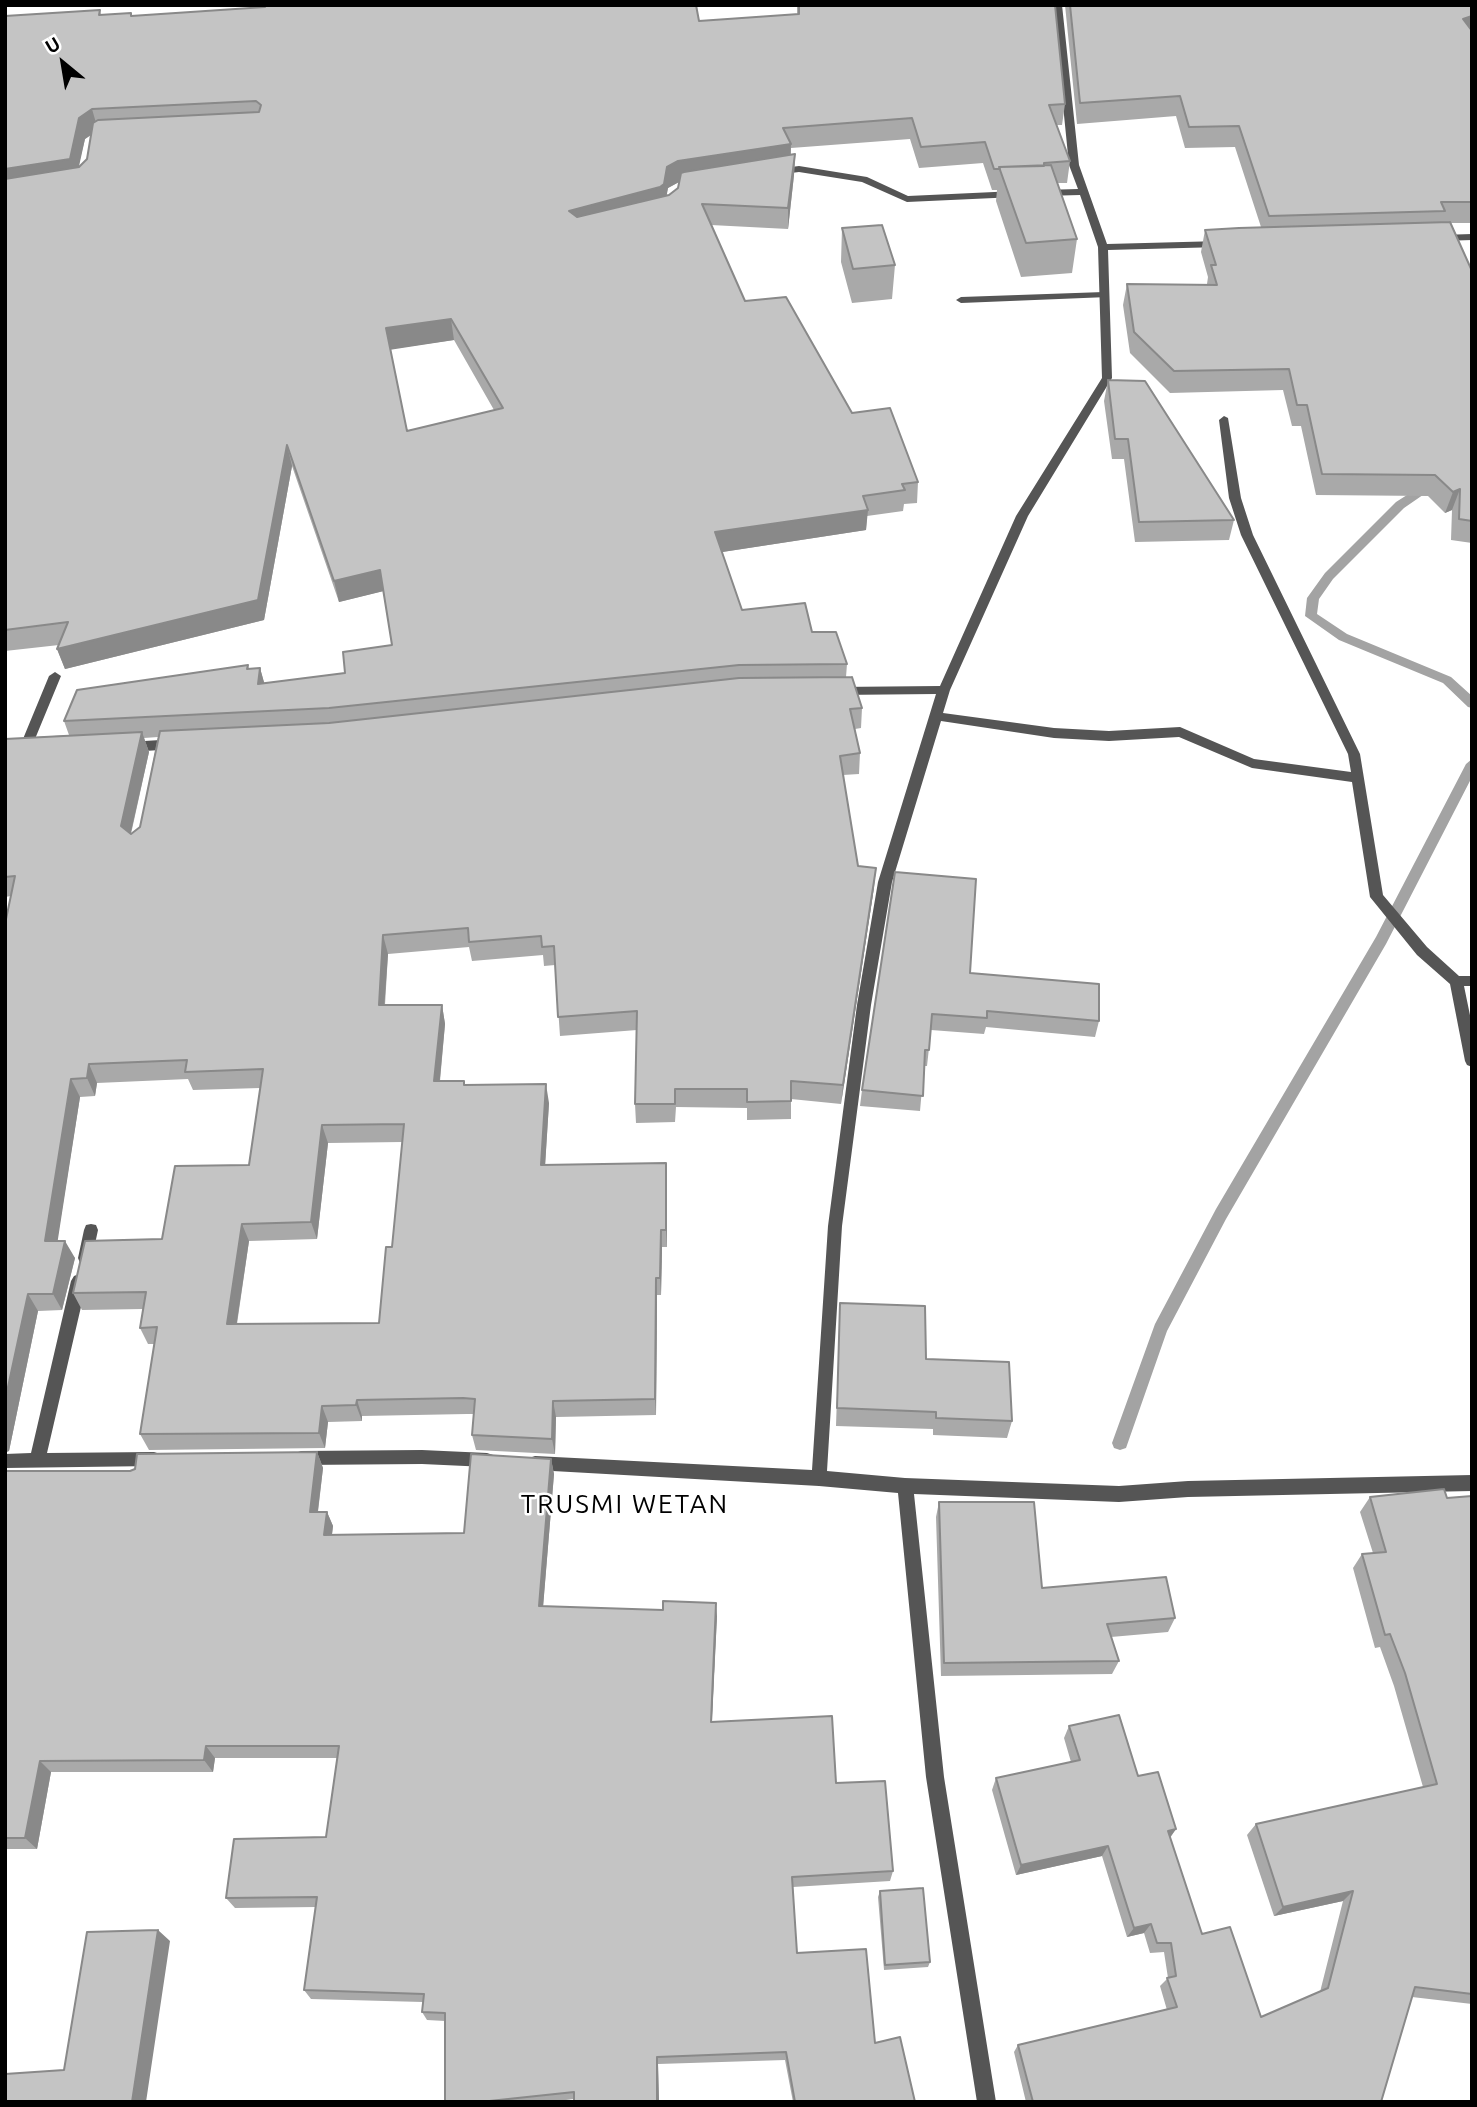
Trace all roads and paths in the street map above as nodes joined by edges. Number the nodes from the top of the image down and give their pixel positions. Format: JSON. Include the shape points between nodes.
{"nodes":[{"id":1,"x":1057,"y":5,"type":"edge"},
{"id":2,"x":760,"y":175,"type":"edge"},
{"id":3,"x":1083,"y":192,"type":"junction"},
{"id":4,"x":1472,"y":237,"type":"edge"},
{"id":5,"x":1431,"y":238,"type":"edge"},
{"id":6,"x":1240,"y":243,"type":"edge"},
{"id":7,"x":1103,"y":247,"type":"junction"},
{"id":8,"x":1104,"y":295,"type":"junction"},
{"id":9,"x":961,"y":300,"type":"dead end"},
{"id":10,"x":1224,"y":420,"type":"dead end"},
{"id":11,"x":55,"y":676,"type":"dead end"},
{"id":12,"x":944,"y":690,"type":"junction"},
{"id":13,"x":821,"y":691,"type":"edge"},
{"id":14,"x":936,"y":716,"type":"junction"},
{"id":15,"x":186,"y":744,"type":"edge"},
{"id":16,"x":121,"y":747,"type":"edge"},
{"id":17,"x":25,"y":751,"type":"edge"},
{"id":18,"x":1358,"y":778,"type":"junction"},
{"id":19,"x":1455,"y":981,"type":"junction"},
{"id":20,"x":1472,"y":981,"type":"edge"},
{"id":21,"x":1472,"y":1061,"type":"edge"},
{"id":22,"x":91,"y":1230,"type":"dead end"},
{"id":23,"x":285,"y":1458,"type":"edge"},
{"id":24,"x":175,"y":1459,"type":"edge"},
{"id":25,"x":37,"y":1460,"type":"junction"},
{"id":26,"x":5,"y":1461,"type":"edge"},
{"id":27,"x":819,"y":1478,"type":"junction"},
{"id":28,"x":1472,"y":1483,"type":"edge"},
{"id":29,"x":905,"y":1486,"type":"junction"},
{"id":30,"x":987,"y":2102,"type":"edge"}],
"edges":[{"from":1,"to":3,"type":"street","via":[[1074,165]]},
{"from":2,"to":3,"type":"street","via":[[799,169],[864,179],[907,199]]},
{"from":3,"to":7,"type":"street"},
{"from":4,"to":5,"type":"street"},
{"from":6,"to":7,"type":"street"},
{"from":7,"to":8,"type":"street"},
{"from":8,"to":9,"type":"street"},
{"from":8,"to":12,"type":"street","via":[[1107,378],[1022,516]]},
{"from":10,"to":18,"type":"street","via":[[1235,498],[1247,535],[1353,754]]},
{"from":11,"to":17,"type":"street"},
{"from":12,"to":13,"type":"street"},
{"from":12,"to":14,"type":"street"},
{"from":14,"to":18,"type":"street","via":[[1054,733],[1180,732],[1252,763]]},
{"from":14,"to":27,"type":"street","via":[[885,883],[864,1005],[835,1227]]},
{"from":15,"to":16,"type":"street","via":[[158,752]]},
{"from":18,"to":19,"type":"street","via":[[1377,897],[1422,951]]},
{"from":19,"to":20,"type":"street"},
{"from":19,"to":21,"type":"street"},
{"from":22,"to":25,"type":"street"},
{"from":23,"to":27,"type":"street","via":[[422,1457]]},
{"from":24,"to":25,"type":"street"},
{"from":25,"to":26,"type":"street"},
{"from":27,"to":29,"type":"street"},
{"from":28,"to":29,"type":"street","via":[[1119,1494]]},
{"from":29,"to":30,"type":"street","via":[[935,1777]]}]}
